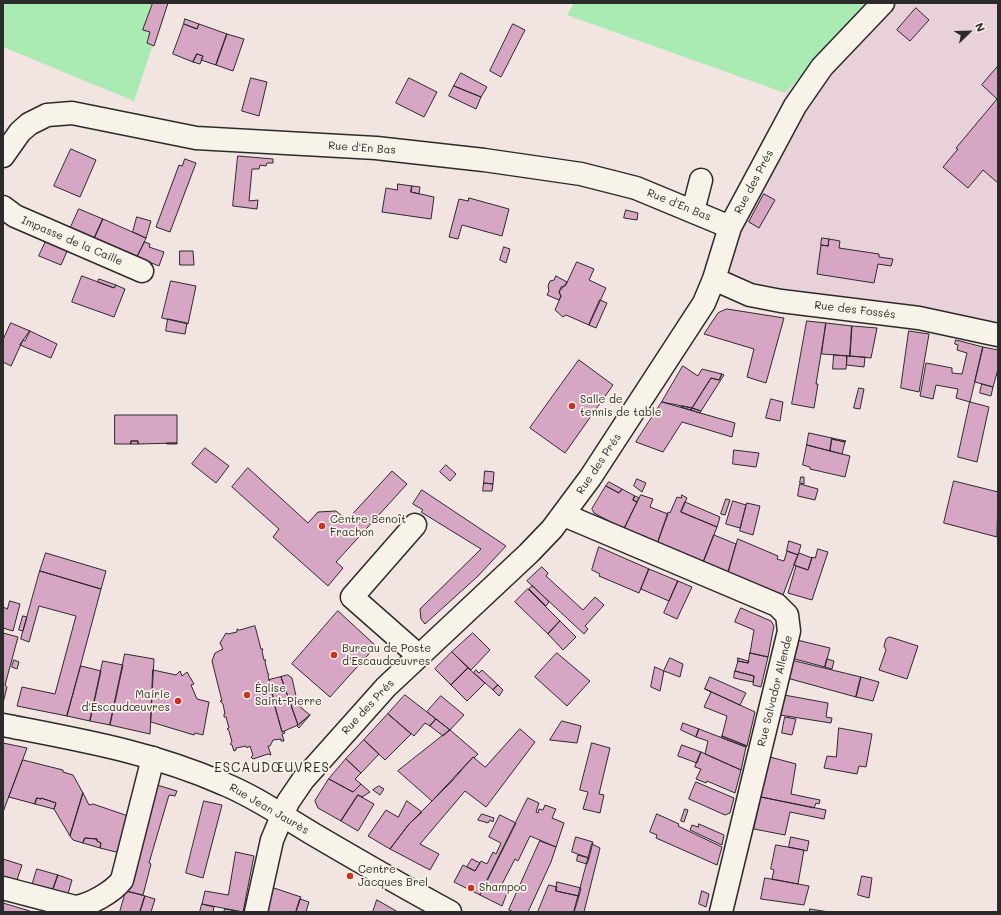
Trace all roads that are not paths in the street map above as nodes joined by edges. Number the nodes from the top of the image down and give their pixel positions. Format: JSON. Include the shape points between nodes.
{"nodes":[{"id":1,"x":884,"y":3,"type":"edge"},
{"id":2,"x":3,"y":156,"type":"edge"},
{"id":3,"x":701,"y":180,"type":"dead end"},
{"id":4,"x":3,"y":207,"type":"edge"},
{"id":5,"x":693,"y":211,"type":"junction"},
{"id":6,"x":730,"y":227,"type":"junction"},
{"id":7,"x":142,"y":271,"type":"dead end"},
{"id":8,"x":714,"y":279,"type":"junction"},
{"id":9,"x":998,"y":335,"type":"edge"},
{"id":10,"x":564,"y":515,"type":"junction"},
{"id":11,"x":415,"y":525,"type":"dead end"},
{"id":12,"x":419,"y":656,"type":"junction"},
{"id":13,"x":3,"y":724,"type":"edge"},
{"id":14,"x":153,"y":758,"type":"junction"},
{"id":15,"x":282,"y":815,"type":"junction"},
{"id":16,"x":3,"y":888,"type":"edge"},
{"id":17,"x":256,"y":912,"type":"edge"},
{"id":18,"x":450,"y":912,"type":"edge"},
{"id":19,"x":721,"y":912,"type":"edge"}],
"edges":[{"from":1,"to":6,"type":"street","name":"Rue des Prés","via":[[832,56],[802,93]]},
{"from":2,"to":5,"type":"street","name":"Rue d'En Bas","via":[[29,124],[47,115],[72,112],[196,138],[396,150],[573,173],[636,188]]},
{"from":3,"to":5,"type":"street"},
{"from":4,"to":7,"type":"street","name":"Impasse de la Caille","via":[[15,216]]},
{"from":5,"to":6,"type":"street","name":"Rue d'En Bas"},
{"from":6,"to":8,"type":"street","name":"Rue des Prés"},
{"from":8,"to":9,"type":"street","name":"Rue des Fossés","via":[[750,295],[919,318]]},
{"from":8,"to":10,"type":"street","name":"Rue des Prés","via":[[701,309]]},
{"from":10,"to":12,"type":"street","name":"Rue des Prés","via":[[529,553]]},
{"from":10,"to":19,"type":"street","name":"Rue Salvador Allende","via":[[777,605],[787,614],[789,631]]},
{"from":11,"to":12,"type":"street","via":[[352,597]]},
{"from":12,"to":15,"type":"street","name":"Rue des Prés","via":[[372,702],[314,766]]},
{"from":13,"to":14,"type":"street","name":"Rue Jean Jaurès","via":[[107,745]]},
{"from":14,"to":15,"type":"street","name":"Rue Jean Jaurès","via":[[224,784]]},
{"from":14,"to":16,"type":"street","via":[[122,880],[116,887],[86,904],[75,907]]},
{"from":15,"to":17,"type":"street","name":"Rue des Prés","via":[[267,854]]},
{"from":15,"to":18,"type":"street","name":"Rue Jean Jaurès"}]}
